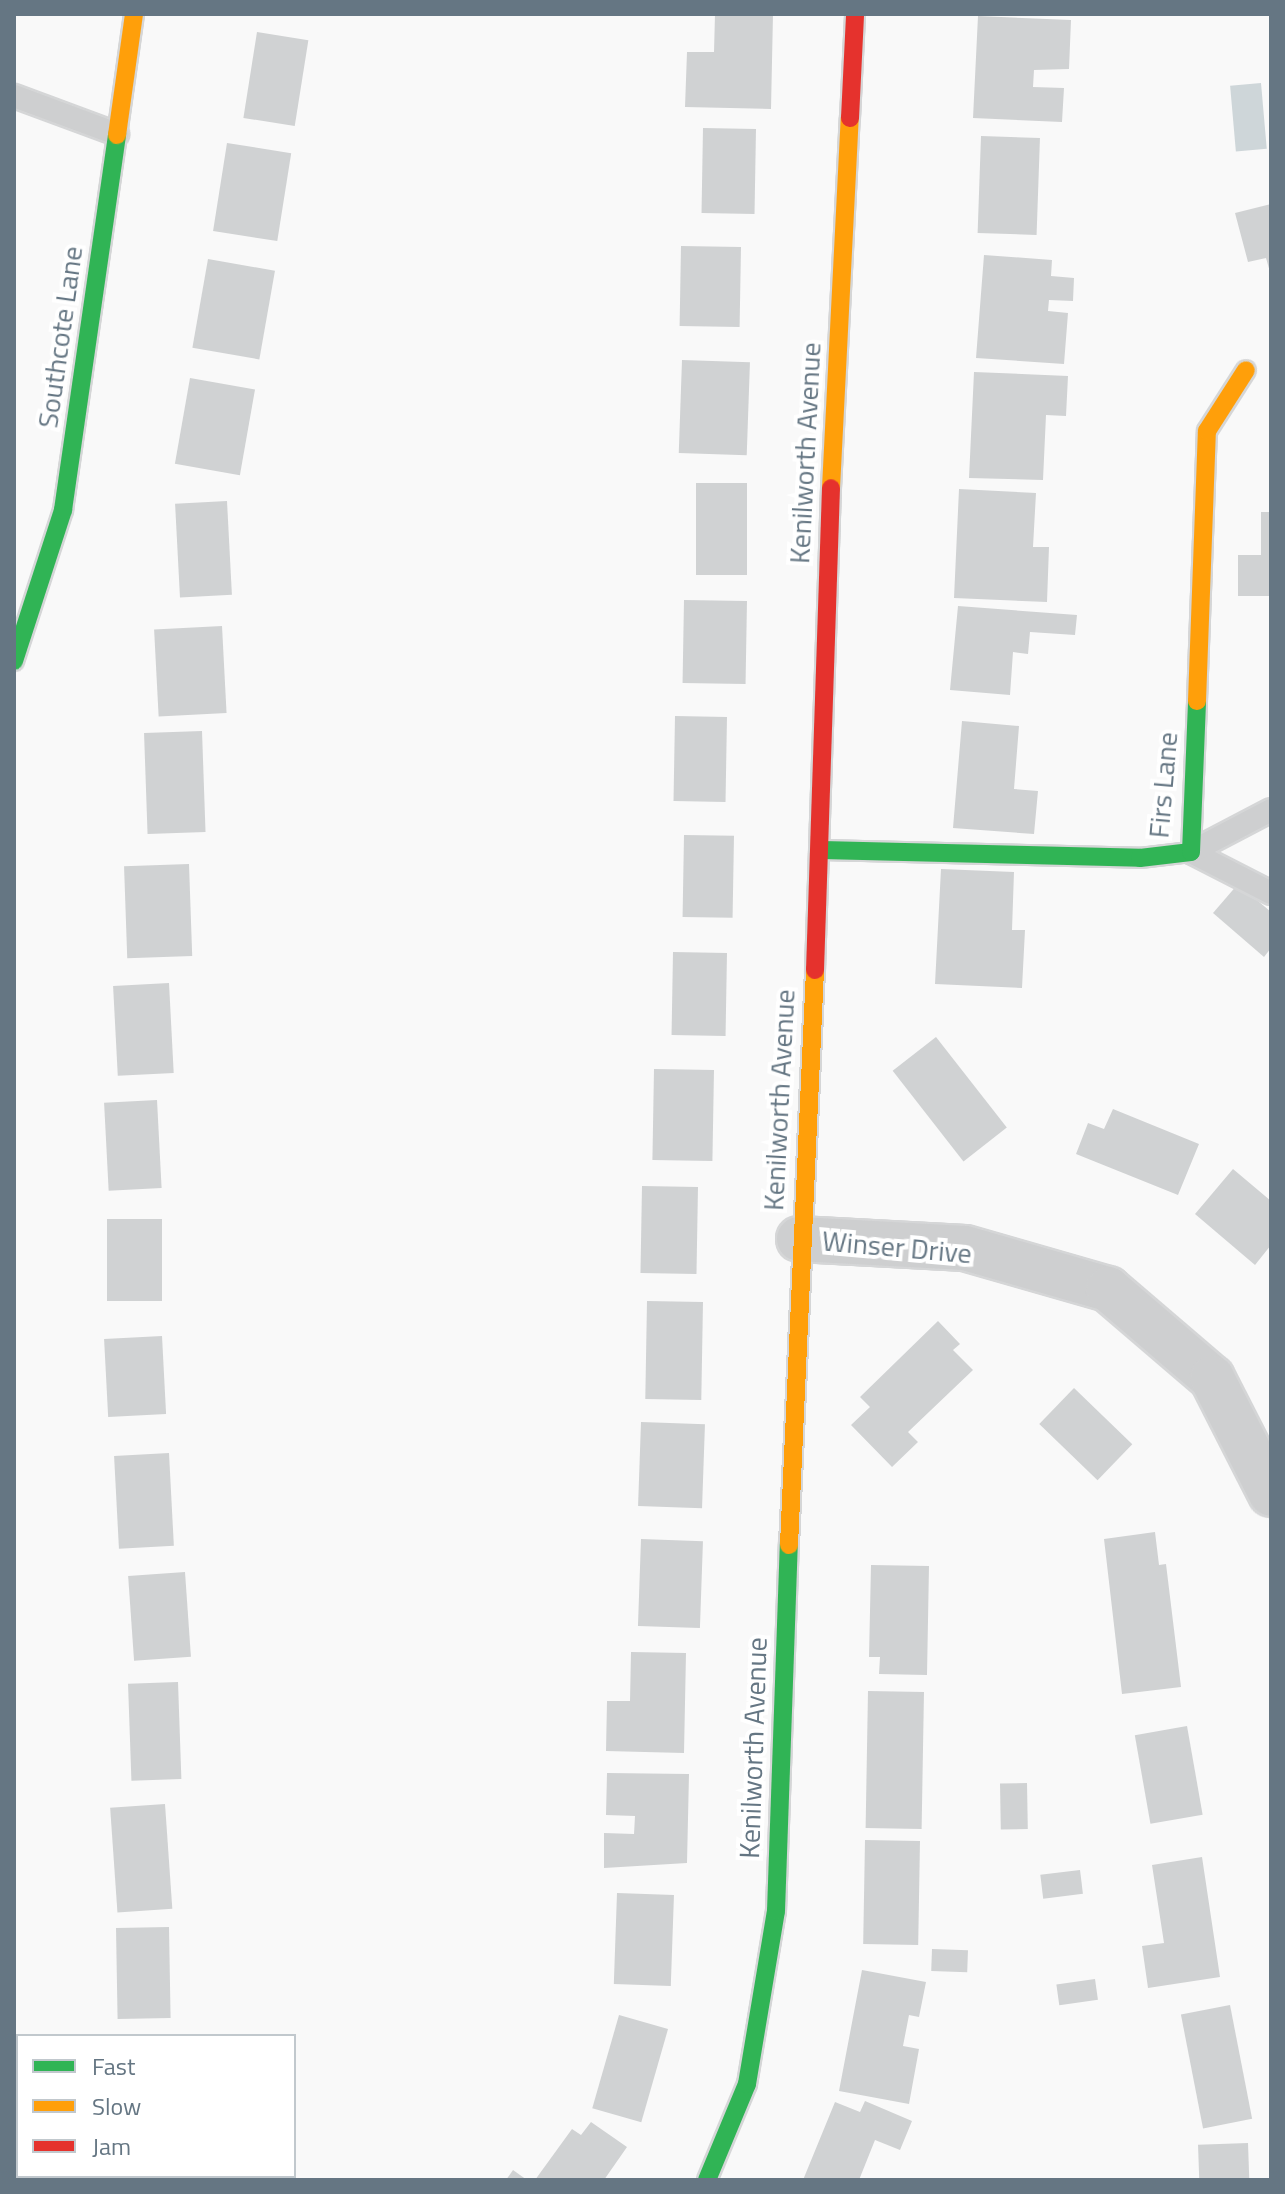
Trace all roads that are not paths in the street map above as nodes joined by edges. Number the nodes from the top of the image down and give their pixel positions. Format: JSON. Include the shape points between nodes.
{"nodes":[{"id":1,"x":134,"y":14,"type":"edge"},
{"id":2,"x":855,"y":14,"type":"edge"},
{"id":3,"x":14,"y":96,"type":"edge"},
{"id":4,"x":117,"y":134,"type":"junction"},
{"id":5,"x":1246,"y":370,"type":"dead end"},
{"id":6,"x":14,"y":661,"type":"edge"},
{"id":7,"x":1271,"y":810,"type":"edge"},
{"id":8,"x":822,"y":850,"type":"junction"},
{"id":9,"x":1191,"y":852,"type":"junction"},
{"id":10,"x":1271,"y":893,"type":"edge"},
{"id":11,"x":799,"y":1239,"type":"junction"},
{"id":12,"x":1271,"y":1494,"type":"edge"},
{"id":13,"x":707,"y":2180,"type":"edge"}],
"edges":[{"from":1,"to":4,"type":"street","name":"Southcote Lane"},
{"from":2,"to":8,"type":"street","name":"Kenilworth Avenue","via":[[822,657]]},
{"from":3,"to":4,"type":"lane"},
{"from":4,"to":6,"type":"street","name":"Southcote Lane","via":[[63,510]]},
{"from":5,"to":9,"type":"street","name":"Firs Lane","via":[[1207,431]]},
{"from":7,"to":9,"type":"lane"},
{"from":8,"to":9,"type":"street","name":"Firs Lane","via":[[1140,858]]},
{"from":8,"to":11,"type":"street","name":"Kenilworth Avenue"},
{"from":9,"to":10,"type":"lane"},
{"from":11,"to":12,"type":"street","name":"Winser Drive","via":[[965,1248],[1108,1289],[1212,1378]]},
{"from":11,"to":13,"type":"street","name":"Kenilworth Avenue","via":[[776,1911],[747,2084]]}]}
